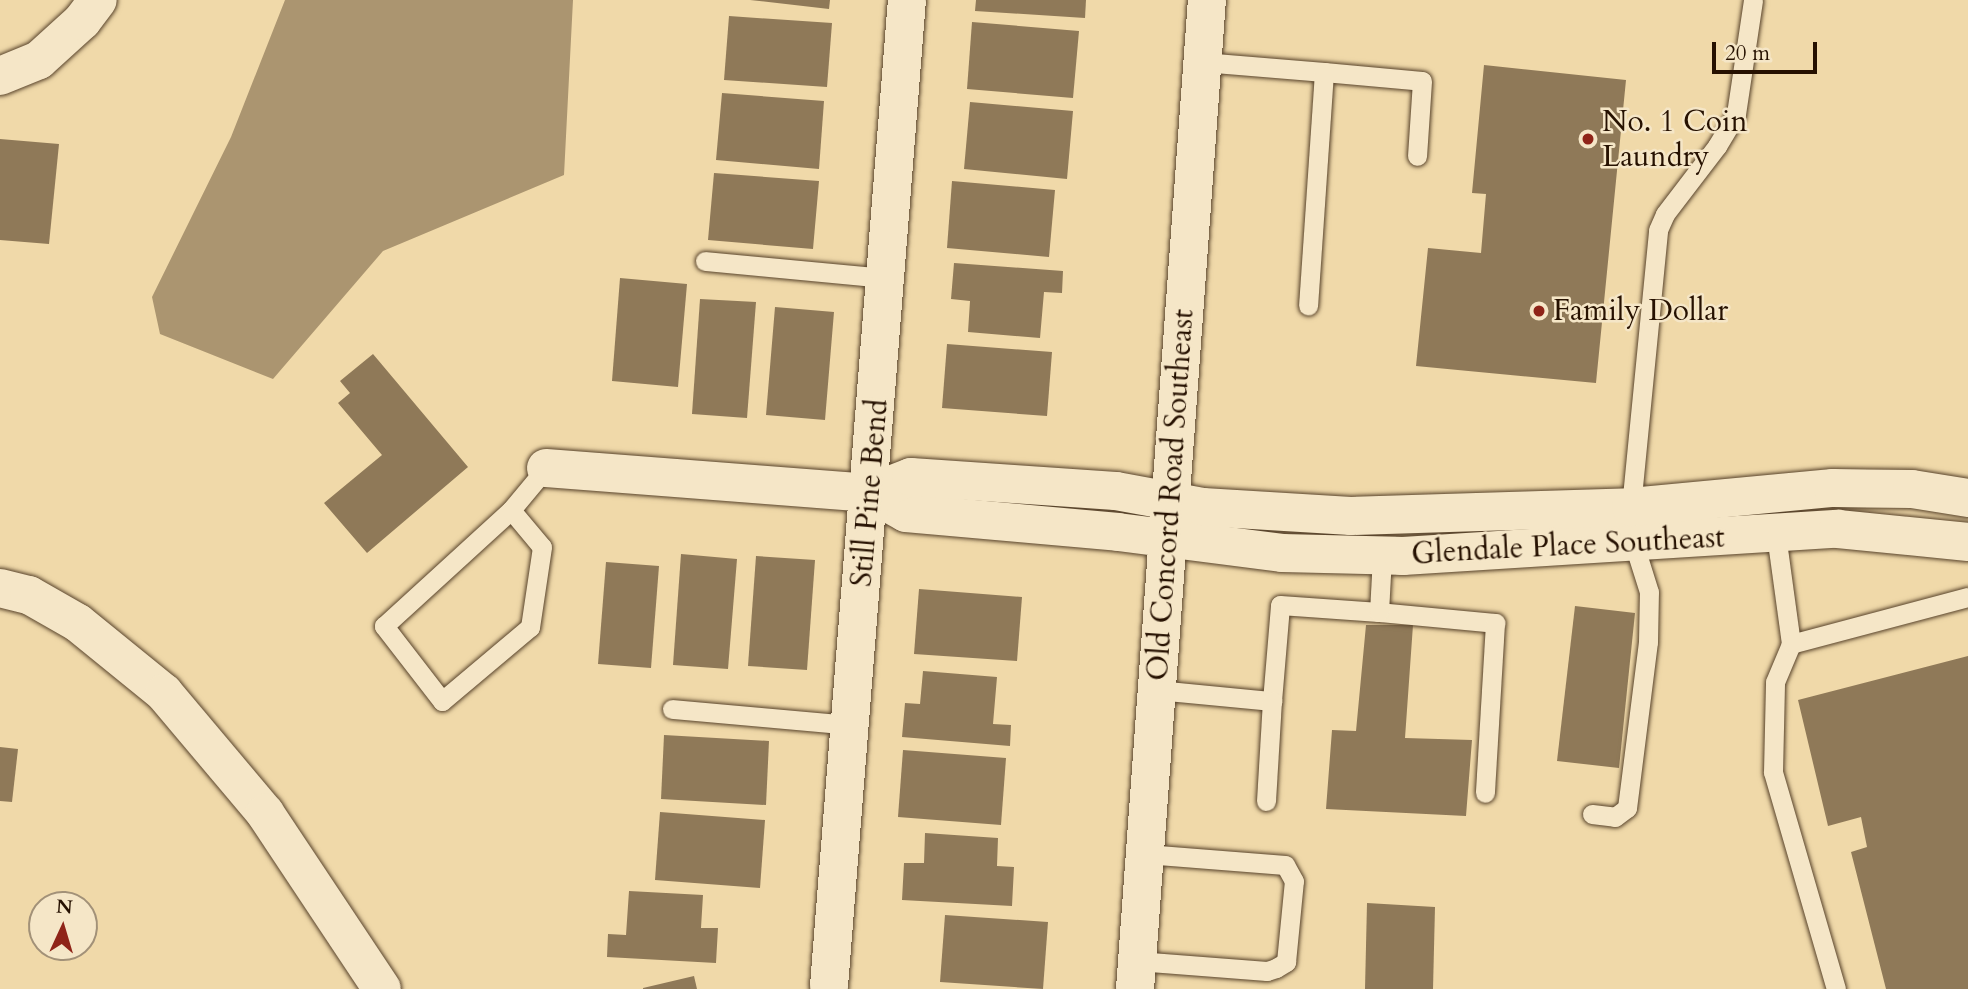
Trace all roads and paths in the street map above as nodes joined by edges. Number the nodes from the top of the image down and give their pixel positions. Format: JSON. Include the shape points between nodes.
{"nodes":[{"id":1,"x":98,"y":0,"type":"edge"},
{"id":2,"x":907,"y":0,"type":"edge"},
{"id":3,"x":1207,"y":0,"type":"edge"},
{"id":4,"x":1753,"y":0,"type":"edge"},
{"id":5,"x":1203,"y":62,"type":"junction"},
{"id":6,"x":1324,"y":72,"type":"junction"},
{"id":7,"x":0,"y":76,"type":"edge"},
{"id":8,"x":1417,"y":156,"type":"dead end"},
{"id":9,"x":705,"y":261,"type":"dead end"},
{"id":10,"x":886,"y":278,"type":"junction"},
{"id":11,"x":1308,"y":305,"type":"dead end"},
{"id":12,"x":547,"y":468,"type":"joint"},
{"id":13,"x":1011,"y":483,"type":"junction"},
{"id":14,"x":1769,"y":492,"type":"junction"},
{"id":15,"x":870,"y":493,"type":"junction"},
{"id":16,"x":1968,"y":498,"type":"edge"},
{"id":17,"x":1171,"y":502,"type":"junction"},
{"id":18,"x":1630,"y":507,"type":"junction"},
{"id":19,"x":511,"y":510,"type":"junction"},
{"id":20,"x":1008,"y":522,"type":"junction"},
{"id":21,"x":1776,"y":534,"type":"junction"},
{"id":22,"x":1169,"y":540,"type":"junction"},
{"id":23,"x":1968,"y":542,"type":"edge"},
{"id":24,"x":1634,"y":544,"type":"junction"},
{"id":25,"x":1382,"y":556,"type":"junction"},
{"id":26,"x":0,"y":588,"type":"edge"},
{"id":27,"x":1968,"y":597,"type":"edge"},
{"id":28,"x":1379,"y":612,"type":"junction"},
{"id":29,"x":1791,"y":645,"type":"junction"},
{"id":30,"x":1157,"y":691,"type":"junction"},
{"id":31,"x":1272,"y":701,"type":"junction"},
{"id":32,"x":672,"y":709,"type":"dead end"},
{"id":33,"x":851,"y":725,"type":"junction"},
{"id":34,"x":1485,"y":793,"type":"dead end"},
{"id":35,"x":1266,"y":801,"type":"dead end"},
{"id":36,"x":1592,"y":814,"type":"dead end"},
{"id":37,"x":1145,"y":854,"type":"junction"},
{"id":38,"x":1136,"y":975,"type":"edge"},
{"id":39,"x":829,"y":986,"type":"dead end"},
{"id":40,"x":382,"y":989,"type":"edge"},
{"id":41,"x":1836,"y":989,"type":"edge"}],
"edges":[{"from":1,"to":7,"type":"street","via":[[63,41],[39,60]]},
{"from":2,"to":10,"type":"street","name":"Still Pine Bend"},
{"from":3,"to":5,"type":"street","name":"Old Concord Road Southeast"},
{"from":4,"to":18,"type":"lane","via":[[1736,114],[1658,230]]},
{"from":5,"to":6,"type":"lane"},
{"from":5,"to":17,"type":"street","name":"Old Concord Road Southeast"},
{"from":6,"to":8,"type":"lane","via":[[1422,81]]},
{"from":6,"to":11,"type":"lane"},
{"from":9,"to":10,"type":"lane"},
{"from":10,"to":15,"type":"street","name":"Still Pine Bend"},
{"from":12,"to":15,"type":"street"},
{"from":12,"to":19,"type":"lane"},
{"from":13,"to":15,"type":"street","name":"Glendale Place Southeast","via":[[911,477]]},
{"from":13,"to":17,"type":"street","name":"Glendale Place Southeast","via":[[1116,491]]},
{"from":13,"to":20,"type":"street"},
{"from":14,"to":16,"type":"street","name":"Glendale Place Southeast","via":[[1873,488]]},
{"from":14,"to":18,"type":"street","name":"Glendale Place Southeast"},
{"from":14,"to":21,"type":"lane"},
{"from":15,"to":20,"type":"street","name":"Glendale Place Southeast","via":[[906,513]]},
{"from":15,"to":33,"type":"street","name":"Still Pine Bend"},
{"from":17,"to":18,"type":"street","name":"Glendale Place Southeast","via":[[1351,516]]},
{"from":17,"to":22,"type":"street","name":"Old Concord Road Southeast"},
{"from":18,"to":24,"type":"lane"},
{"from":19,"to":19,"type":"lane","via":[[384,626],[442,701],[530,627],[542,547]]},
{"from":20,"to":22,"type":"street","name":"Glendale Place Southeast"},
{"from":21,"to":23,"type":"street","name":"Glendale Place Southeast","via":[[1872,530]]},
{"from":21,"to":24,"type":"street","name":"Glendale Place Southeast"},
{"from":21,"to":29,"type":"lane"},
{"from":22,"to":25,"type":"street","name":"Glendale Place Southeast","via":[[1282,553]]},
{"from":22,"to":30,"type":"street","name":"Old Concord Road Southeast"},
{"from":24,"to":25,"type":"street","name":"Glendale Place Southeast"},
{"from":24,"to":36,"type":"lane","via":[[1649,592],[1627,808],[1615,817]]},
{"from":25,"to":28,"type":"lane"},
{"from":26,"to":40,"type":"street","via":[[29,595],[78,623],[164,693],[265,813]]},
{"from":27,"to":29,"type":"lane"},
{"from":28,"to":31,"type":"lane","via":[[1280,605]]},
{"from":28,"to":34,"type":"lane","via":[[1495,623]]},
{"from":29,"to":41,"type":"lane","via":[[1775,682],[1773,772]]},
{"from":30,"to":31,"type":"lane"},
{"from":30,"to":37,"type":"street","name":"Old Concord Road Southeast"},
{"from":31,"to":35,"type":"lane"},
{"from":32,"to":33,"type":"lane"},
{"from":33,"to":39,"type":"street","name":"Still Pine Bend"},
{"from":37,"to":38,"type":"street","name":"Old Concord Road Southeast"},
{"from":37,"to":38,"type":"lane","via":[[1285,865],[1294,881],[1286,962],[1276,968]]}]}
